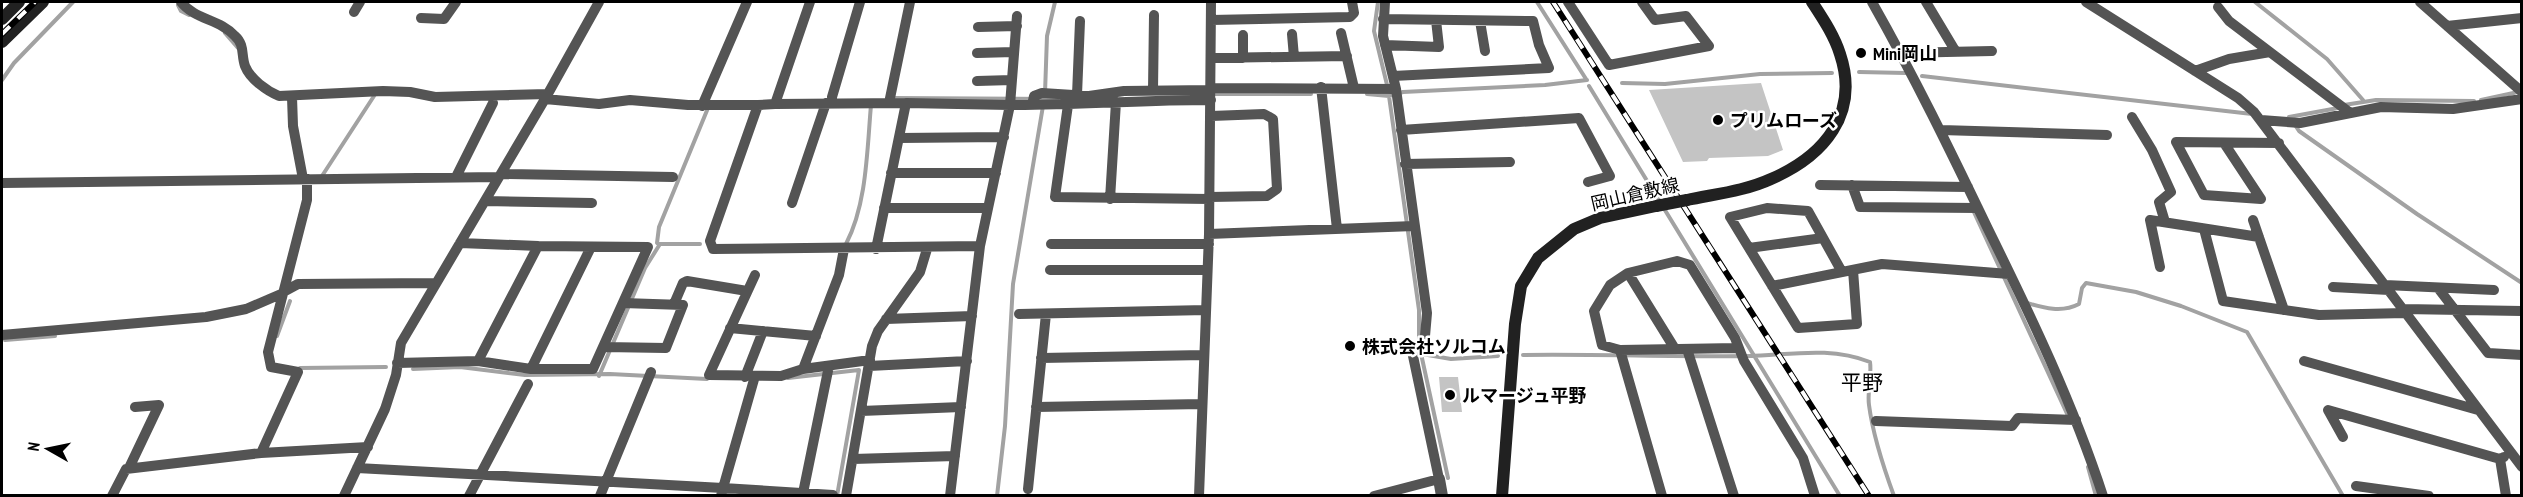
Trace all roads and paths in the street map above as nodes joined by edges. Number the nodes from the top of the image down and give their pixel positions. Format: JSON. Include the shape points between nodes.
{"nodes":[{"id":1,"x":19,"y":2,"type":"edge"},
{"id":2,"x":43,"y":2,"type":"edge"},
{"id":3,"x":181,"y":2,"type":"edge"},
{"id":4,"x":360,"y":2,"type":"edge"},
{"id":5,"x":456,"y":2,"type":"edge"},
{"id":6,"x":598,"y":2,"type":"edge"},
{"id":7,"x":747,"y":2,"type":"edge"},
{"id":8,"x":810,"y":2,"type":"edge"},
{"id":9,"x":860,"y":2,"type":"edge"},
{"id":10,"x":910,"y":2,"type":"edge"},
{"id":11,"x":1211,"y":2,"type":"edge"},
{"id":12,"x":1352,"y":2,"type":"edge"},
{"id":13,"x":1385,"y":2,"type":"edge"},
{"id":14,"x":1568,"y":2,"type":"edge"},
{"id":15,"x":1642,"y":2,"type":"edge"},
{"id":16,"x":1812,"y":2,"type":"edge"},
{"id":17,"x":1872,"y":2,"type":"edge"},
{"id":18,"x":1926,"y":2,"type":"edge"},
{"id":19,"x":2086,"y":2,"type":"edge"},
{"id":20,"x":2420,"y":2,"type":"edge"},
{"id":21,"x":2218,"y":7,"type":"dead end"},
{"id":22,"x":354,"y":12,"type":"dead end"},
{"id":23,"x":1154,"y":15,"type":"dead end"},
{"id":24,"x":422,"y":18,"type":"dead end"},
{"id":25,"x":2522,"y":18,"type":"edge"},
{"id":26,"x":2,"y":19,"type":"edge"},
{"id":27,"x":1383,"y":19,"type":"junction"},
{"id":28,"x":1211,"y":20,"type":"junction"},
{"id":29,"x":1436,"y":20,"type":"junction"},
{"id":30,"x":1080,"y":21,"type":"dead end"},
{"id":31,"x":1480,"y":21,"type":"junction"},
{"id":32,"x":2447,"y":26,"type":"junction"},
{"id":33,"x":978,"y":27,"type":"dead end"},
{"id":34,"x":1341,"y":33,"type":"dead end"},
{"id":35,"x":1292,"y":34,"type":"dead end"},
{"id":36,"x":1243,"y":35,"type":"dead end"},
{"id":37,"x":2,"y":42,"type":"edge"},
{"id":38,"x":1385,"y":45,"type":"junction"},
{"id":39,"x":1485,"y":51,"type":"dead end"},
{"id":40,"x":1992,"y":51,"type":"dead end"},
{"id":41,"x":1014,"y":52,"type":"junction"},
{"id":42,"x":1956,"y":52,"type":"junction"},
{"id":43,"x":2270,"y":52,"type":"junction"},
{"id":44,"x":977,"y":53,"type":"dead end"},
{"id":45,"x":1901,"y":53,"type":"junction"},
{"id":46,"x":1347,"y":56,"type":"junction"},
{"id":47,"x":1294,"y":57,"type":"junction"},
{"id":48,"x":1211,"y":58,"type":"junction"},
{"id":49,"x":1243,"y":58,"type":"junction"},
{"id":50,"x":2195,"y":71,"type":"junction"},
{"id":51,"x":1393,"y":76,"type":"junction"},
{"id":52,"x":977,"y":81,"type":"dead end"},
{"id":53,"x":1012,"y":81,"type":"junction"},
{"id":54,"x":1354,"y":88,"type":"junction"},
{"id":55,"x":1153,"y":90,"type":"junction"},
{"id":56,"x":1393,"y":91,"type":"junction"},
{"id":57,"x":1322,"y":92,"type":"junction"},
{"id":58,"x":1211,"y":93,"type":"junction"},
{"id":59,"x":2520,"y":93,"type":"edge"},
{"id":60,"x":1077,"y":95,"type":"junction"},
{"id":61,"x":546,"y":97,"type":"junction"},
{"id":62,"x":292,"y":98,"type":"junction"},
{"id":63,"x":829,"y":100,"type":"junction"},
{"id":64,"x":889,"y":100,"type":"junction"},
{"id":65,"x":1010,"y":100,"type":"junction"},
{"id":66,"x":1039,"y":100,"type":"junction"},
{"id":67,"x":776,"y":101,"type":"junction"},
{"id":68,"x":1116,"y":102,"type":"junction"},
{"id":69,"x":494,"y":103,"type":"dead end"},
{"id":70,"x":906,"y":103,"type":"junction"},
{"id":71,"x":705,"y":104,"type":"junction"},
{"id":72,"x":758,"y":105,"type":"junction"},
{"id":73,"x":1068,"y":105,"type":"junction"},
{"id":74,"x":2344,"y":108,"type":"junction"},
{"id":75,"x":1211,"y":116,"type":"junction"},
{"id":76,"x":2258,"y":116,"type":"junction"},
{"id":77,"x":2132,"y":117,"type":"dead end"},
{"id":78,"x":1401,"y":130,"type":"junction"},
{"id":79,"x":1941,"y":130,"type":"junction"},
{"id":80,"x":2107,"y":135,"type":"dead end"},
{"id":81,"x":1004,"y":137,"type":"junction"},
{"id":82,"x":899,"y":138,"type":"junction"},
{"id":83,"x":2224,"y":143,"type":"junction"},
{"id":84,"x":2279,"y":143,"type":"junction"},
{"id":85,"x":1510,"y":162,"type":"dead end"},
{"id":86,"x":1405,"y":164,"type":"junction"},
{"id":87,"x":891,"y":172,"type":"junction"},
{"id":88,"x":996,"y":173,"type":"junction"},
{"id":89,"x":500,"y":176,"type":"junction"},
{"id":90,"x":456,"y":177,"type":"junction"},
{"id":91,"x":673,"y":177,"type":"dead end"},
{"id":92,"x":312,"y":179,"type":"junction"},
{"id":93,"x":1588,"y":182,"type":"dead end"},
{"id":94,"x":2,"y":183,"type":"edge"},
{"id":95,"x":1820,"y":185,"type":"dead end"},
{"id":96,"x":1852,"y":185,"type":"junction"},
{"id":97,"x":1964,"y":187,"type":"junction"},
{"id":98,"x":1210,"y":198,"type":"junction"},
{"id":99,"x":1110,"y":199,"type":"junction"},
{"id":100,"x":485,"y":201,"type":"junction"},
{"id":101,"x":592,"y":203,"type":"dead end"},
{"id":102,"x":792,"y":203,"type":"dead end"},
{"id":103,"x":884,"y":208,"type":"junction"},
{"id":104,"x":988,"y":208,"type":"junction"},
{"id":105,"x":1974,"y":208,"type":"junction"},
{"id":106,"x":2253,"y":220,"type":"dead end"},
{"id":107,"x":2165,"y":222,"type":"junction"},
{"id":108,"x":1410,"y":226,"type":"junction"},
{"id":109,"x":1337,"y":229,"type":"junction"},
{"id":110,"x":2204,"y":229,"type":"junction"},
{"id":111,"x":2259,"y":237,"type":"junction"},
{"id":112,"x":1823,"y":238,"type":"junction"},
{"id":113,"x":1209,"y":239,"type":"junction"},
{"id":114,"x":460,"y":243,"type":"junction"},
{"id":115,"x":1051,"y":244,"type":"dead end"},
{"id":116,"x":538,"y":246,"type":"junction"},
{"id":117,"x":980,"y":246,"type":"junction"},
{"id":118,"x":591,"y":247,"type":"junction"},
{"id":119,"x":1749,"y":248,"type":"junction"},
{"id":120,"x":844,"y":249,"type":"junction"},
{"id":121,"x":876,"y":249,"type":"junction"},
{"id":122,"x":927,"y":249,"type":"junction"},
{"id":123,"x":2160,"y":267,"type":"dead end"},
{"id":124,"x":1050,"y":270,"type":"dead end"},
{"id":125,"x":1208,"y":270,"type":"junction"},
{"id":126,"x":1847,"y":271,"type":"junction"},
{"id":127,"x":1628,"y":273,"type":"junction"},
{"id":128,"x":2004,"y":273,"type":"junction"},
{"id":129,"x":755,"y":275,"type":"dead end"},
{"id":130,"x":436,"y":283,"type":"junction"},
{"id":131,"x":1773,"y":286,"type":"junction"},
{"id":132,"x":2334,"y":287,"type":"dead end"},
{"id":133,"x":2387,"y":288,"type":"junction"},
{"id":134,"x":2438,"y":288,"type":"junction"},
{"id":135,"x":2494,"y":290,"type":"dead end"},
{"id":136,"x":747,"y":291,"type":"junction"},
{"id":137,"x":285,"y":293,"type":"junction"},
{"id":138,"x":628,"y":303,"type":"junction"},
{"id":139,"x":674,"y":304,"type":"junction"},
{"id":140,"x":2454,"y":309,"type":"junction"},
{"id":141,"x":1206,"y":310,"type":"junction"},
{"id":142,"x":2284,"y":310,"type":"junction"},
{"id":143,"x":2404,"y":311,"type":"junction"},
{"id":144,"x":2522,"y":311,"type":"edge"},
{"id":145,"x":1019,"y":314,"type":"dead end"},
{"id":146,"x":1046,"y":314,"type":"junction"},
{"id":147,"x":972,"y":316,"type":"junction"},
{"id":148,"x":886,"y":319,"type":"junction"},
{"id":149,"x":730,"y":328,"type":"junction"},
{"id":150,"x":763,"y":331,"type":"junction"},
{"id":151,"x":2,"y":335,"type":"edge"},
{"id":152,"x":816,"y":336,"type":"junction"},
{"id":153,"x":609,"y":347,"type":"junction"},
{"id":154,"x":1686,"y":353,"type":"junction"},
{"id":155,"x":1740,"y":353,"type":"junction"},
{"id":156,"x":1622,"y":354,"type":"junction"},
{"id":157,"x":1204,"y":355,"type":"junction"},
{"id":158,"x":2522,"y":355,"type":"edge"},
{"id":159,"x":1041,"y":358,"type":"junction"},
{"id":160,"x":478,"y":361,"type":"junction"},
{"id":161,"x":967,"y":361,"type":"junction"},
{"id":162,"x":2304,"y":361,"type":"dead end"},
{"id":163,"x":398,"y":363,"type":"junction"},
{"id":164,"x":870,"y":363,"type":"junction"},
{"id":165,"x":531,"y":369,"type":"junction"},
{"id":166,"x":804,"y":369,"type":"junction"},
{"id":167,"x":828,"y":370,"type":"junction"},
{"id":168,"x":650,"y":375,"type":"dead end"},
{"id":169,"x":750,"y":376,"type":"junction"},
{"id":170,"x":528,"y":384,"type":"dead end"},
{"id":171,"x":1202,"y":404,"type":"junction"},
{"id":172,"x":135,"y":407,"type":"dead end"},
{"id":173,"x":961,"y":407,"type":"junction"},
{"id":174,"x":1036,"y":407,"type":"junction"},
{"id":175,"x":2478,"y":410,"type":"junction"},
{"id":176,"x":861,"y":411,"type":"junction"},
{"id":177,"x":2072,"y":420,"type":"junction"},
{"id":178,"x":1876,"y":421,"type":"dead end"},
{"id":179,"x":2343,"y":437,"type":"dead end"},
{"id":180,"x":368,"y":447,"type":"junction"},
{"id":181,"x":261,"y":453,"type":"junction"},
{"id":182,"x":2512,"y":454,"type":"junction"},
{"id":183,"x":955,"y":456,"type":"junction"},
{"id":184,"x":853,"y":459,"type":"junction"},
{"id":185,"x":2500,"y":459,"type":"junction"},
{"id":186,"x":2522,"y":467,"type":"edge"},
{"id":187,"x":129,"y":468,"type":"junction"},
{"id":188,"x":357,"y":468,"type":"junction"},
{"id":189,"x":480,"y":475,"type":"junction"},
{"id":190,"x":1439,"y":479,"type":"junction"},
{"id":191,"x":605,"y":482,"type":"junction"},
{"id":192,"x":2356,"y":486,"type":"dead end"},
{"id":193,"x":1028,"y":489,"type":"dead end"},
{"id":194,"x":722,"y":492,"type":"edge"},
{"id":195,"x":2377,"y":492,"type":"edge"},
{"id":196,"x":803,"y":494,"type":"junction"},
{"id":197,"x":112,"y":495,"type":"edge"},
{"id":198,"x":344,"y":495,"type":"edge"},
{"id":199,"x":469,"y":495,"type":"edge"},
{"id":200,"x":600,"y":495,"type":"edge"},
{"id":201,"x":833,"y":495,"type":"edge"},
{"id":202,"x":846,"y":495,"type":"edge"},
{"id":203,"x":950,"y":495,"type":"edge"},
{"id":204,"x":1199,"y":495,"type":"edge"},
{"id":205,"x":1374,"y":495,"type":"edge"},
{"id":206,"x":1442,"y":495,"type":"edge"},
{"id":207,"x":1502,"y":495,"type":"edge"},
{"id":208,"x":1662,"y":495,"type":"edge"},
{"id":209,"x":1734,"y":495,"type":"edge"},
{"id":210,"x":1815,"y":495,"type":"edge"},
{"id":211,"x":2103,"y":495,"type":"edge"},
{"id":212,"x":2429,"y":495,"type":"edge"},
{"id":213,"x":2506,"y":495,"type":"edge"}],
"edges":[{"from":1,"to":26,"type":"main road"},
{"from":2,"to":37,"type":"main road"},
{"from":3,"to":62,"type":"street","via":[[189,11],[223,25],[233,34],[246,52],[245,68],[266,91]]},
{"from":4,"to":22,"type":"street"},
{"from":5,"to":24,"type":"street","via":[[444,19]]},
{"from":6,"to":61,"type":"street"},
{"from":7,"to":71,"type":"street"},
{"from":8,"to":67,"type":"street"},
{"from":9,"to":63,"type":"street"},
{"from":10,"to":64,"type":"street"},
{"from":11,"to":28,"type":"street"},
{"from":12,"to":28,"type":"street","via":[[1354,13],[1350,17]]},
{"from":13,"to":27,"type":"street"},
{"from":14,"to":15,"type":"street","via":[[1609,65],[1709,46],[1686,16],[1655,20]]},
{"from":16,"to":207,"type":"main road","name":"岡山倉敷線","bridge":true,"via":[[1836,37],[1847,87],[1835,129],[1821,147],[1797,167],[1741,189],[1600,218],[1574,229],[1539,258],[1521,286]]},
{"from":17,"to":45,"type":"street"},
{"from":18,"to":42,"type":"street"},
{"from":19,"to":50,"type":"street"},
{"from":20,"to":32,"type":"street"},
{"from":21,"to":43,"type":"street","via":[[2229,21]]},
{"from":23,"to":55,"type":"street"},
{"from":25,"to":32,"type":"street"},
{"from":27,"to":29,"type":"street"},
{"from":27,"to":38,"type":"street"},
{"from":28,"to":48,"type":"street"},
{"from":29,"to":31,"type":"street"},
{"from":29,"to":38,"type":"street","via":[[1439,47]]},
{"from":30,"to":60,"type":"street"},
{"from":31,"to":39,"type":"street"},
{"from":31,"to":51,"type":"street","via":[[1533,21],[1549,68]]},
{"from":32,"to":59,"type":"street"},
{"from":33,"to":41,"type":"street","via":[[1017,21]]},
{"from":34,"to":46,"type":"street"},
{"from":35,"to":47,"type":"street"},
{"from":36,"to":49,"type":"street"},
{"from":38,"to":51,"type":"street"},
{"from":40,"to":42,"type":"street"},
{"from":41,"to":44,"type":"street"},
{"from":41,"to":53,"type":"street"},
{"from":42,"to":45,"type":"street"},
{"from":43,"to":50,"type":"street","via":[[2229,59]]},
{"from":43,"to":74,"type":"street"},
{"from":45,"to":79,"type":"street"},
{"from":46,"to":47,"type":"street"},
{"from":46,"to":54,"type":"street"},
{"from":47,"to":49,"type":"street"},
{"from":48,"to":49,"type":"street"},
{"from":48,"to":58,"type":"street"},
{"from":50,"to":76,"type":"street","via":[[2238,98]]},
{"from":51,"to":56,"type":"street"},
{"from":52,"to":53,"type":"street"},
{"from":53,"to":65,"type":"street"},
{"from":54,"to":56,"type":"street"},
{"from":54,"to":57,"type":"street"},
{"from":55,"to":58,"type":"street"},
{"from":55,"to":60,"type":"street"},
{"from":56,"to":78,"type":"street"},
{"from":57,"to":58,"type":"street"},
{"from":57,"to":109,"type":"street"},
{"from":58,"to":68,"type":"street"},
{"from":58,"to":75,"type":"street"},
{"from":59,"to":74,"type":"street","via":[[2464,108]]},
{"from":60,"to":66,"type":"street"},
{"from":61,"to":62,"type":"street","via":[[435,97],[383,91]]},
{"from":61,"to":71,"type":"street","via":[[599,104],[630,100]]},
{"from":61,"to":89,"type":"street"},
{"from":62,"to":92,"type":"street","via":[[293,126]]},
{"from":63,"to":64,"type":"street"},
{"from":63,"to":67,"type":"street"},
{"from":63,"to":102,"type":"street"},
{"from":64,"to":70,"type":"street"},
{"from":65,"to":66,"type":"street"},
{"from":65,"to":70,"type":"street"},
{"from":65,"to":81,"type":"street"},
{"from":66,"to":73,"type":"street"},
{"from":67,"to":72,"type":"street"},
{"from":68,"to":73,"type":"street"},
{"from":68,"to":99,"type":"street"},
{"from":69,"to":90,"type":"street"},
{"from":70,"to":82,"type":"street"},
{"from":71,"to":72,"type":"street"},
{"from":72,"to":120,"type":"street","via":[[710,241],[713,249]]},
{"from":73,"to":99,"type":"street","via":[[1055,197]]},
{"from":74,"to":76,"type":"street","via":[[2300,123]]},
{"from":75,"to":98,"type":"street"},
{"from":75,"to":98,"type":"street","via":[[1264,114],[1273,119],[1277,189],[1267,196]]},
{"from":76,"to":84,"type":"street"},
{"from":77,"to":107,"type":"street","via":[[2171,192],[2160,202]]},
{"from":78,"to":86,"type":"street"},
{"from":78,"to":93,"type":"street","via":[[1579,118],[1611,176]]},
{"from":79,"to":80,"type":"street"},
{"from":79,"to":97,"type":"street"},
{"from":81,"to":82,"type":"street"},
{"from":81,"to":88,"type":"street"},
{"from":82,"to":87,"type":"street"},
{"from":83,"to":83,"type":"street","via":[[2176,142],[2204,195],[2261,199]]},
{"from":83,"to":84,"type":"street"},
{"from":84,"to":133,"type":"street"},
{"from":85,"to":86,"type":"street"},
{"from":86,"to":108,"type":"street"},
{"from":87,"to":88,"type":"street"},
{"from":87,"to":103,"type":"street"},
{"from":88,"to":104,"type":"street"},
{"from":89,"to":90,"type":"street"},
{"from":89,"to":91,"type":"street"},
{"from":89,"to":100,"type":"street"},
{"from":90,"to":92,"type":"street"},
{"from":92,"to":94,"type":"street"},
{"from":92,"to":137,"type":"street"},
{"from":95,"to":96,"type":"street"},
{"from":96,"to":97,"type":"street"},
{"from":96,"to":105,"type":"street","via":[[1860,207]]},
{"from":97,"to":105,"type":"street"},
{"from":98,"to":99,"type":"street"},
{"from":98,"to":113,"type":"street"},
{"from":100,"to":101,"type":"street"},
{"from":100,"to":114,"type":"street"},
{"from":103,"to":104,"type":"street"},
{"from":103,"to":121,"type":"street"},
{"from":104,"to":117,"type":"street"},
{"from":105,"to":128,"type":"street"},
{"from":106,"to":111,"type":"street"},
{"from":107,"to":110,"type":"street"},
{"from":107,"to":123,"type":"street","via":[[2150,219]]},
{"from":108,"to":109,"type":"street"},
{"from":108,"to":190,"type":"street","via":[[1427,313],[1426,328],[1413,356]]},
{"from":109,"to":113,"type":"street"},
{"from":110,"to":111,"type":"street"},
{"from":110,"to":142,"type":"street","via":[[2223,301]]},
{"from":111,"to":142,"type":"street"},
{"from":112,"to":119,"type":"street"},
{"from":112,"to":119,"type":"street","via":[[1808,211],[1767,208],[1730,217]]},
{"from":112,"to":126,"type":"street"},
{"from":113,"to":115,"type":"street"},
{"from":113,"to":125,"type":"street"},
{"from":114,"to":116,"type":"street"},
{"from":114,"to":130,"type":"street"},
{"from":116,"to":118,"type":"street"},
{"from":116,"to":160,"type":"street"},
{"from":117,"to":122,"type":"street"},
{"from":117,"to":147,"type":"street"},
{"from":118,"to":138,"type":"street","via":[[648,247]]},
{"from":118,"to":165,"type":"street"},
{"from":119,"to":131,"type":"street"},
{"from":120,"to":121,"type":"street"},
{"from":120,"to":152,"type":"street","via":[[839,275]]},
{"from":121,"to":122,"type":"street"},
{"from":122,"to":148,"type":"street","via":[[920,272]]},
{"from":124,"to":125,"type":"street"},
{"from":125,"to":141,"type":"street"},
{"from":126,"to":128,"type":"street","via":[[1882,264]]},
{"from":126,"to":131,"type":"street"},
{"from":126,"to":131,"type":"street","via":[[1857,324],[1798,328]]},
{"from":127,"to":154,"type":"street"},
{"from":127,"to":155,"type":"street","via":[[1677,261],[1690,266],[1735,338]]},
{"from":127,"to":156,"type":"street","via":[[1610,285],[1594,311],[1602,345]]},
{"from":128,"to":177,"type":"street","via":[[2023,302]]},
{"from":129,"to":136,"type":"street"},
{"from":130,"to":137,"type":"street"},
{"from":130,"to":163,"type":"street","via":[[401,343]]},
{"from":132,"to":133,"type":"street"},
{"from":133,"to":134,"type":"street"},
{"from":133,"to":143,"type":"street"},
{"from":134,"to":135,"type":"street"},
{"from":134,"to":140,"type":"street"},
{"from":136,"to":139,"type":"street","via":[[687,281],[682,283]]},
{"from":136,"to":149,"type":"street"},
{"from":137,"to":151,"type":"street","via":[[246,309],[206,317]]},
{"from":137,"to":181,"type":"street","via":[[267,360],[271,367],[298,372]]},
{"from":138,"to":139,"type":"street"},
{"from":138,"to":153,"type":"street"},
{"from":139,"to":153,"type":"street","via":[[683,305],[666,348]]},
{"from":140,"to":143,"type":"street"},
{"from":140,"to":144,"type":"street"},
{"from":140,"to":158,"type":"street","via":[[2488,353]]},
{"from":141,"to":146,"type":"street"},
{"from":141,"to":157,"type":"street"},
{"from":142,"to":143,"type":"street","via":[[2319,315]]},
{"from":143,"to":175,"type":"street"},
{"from":145,"to":146,"type":"street"},
{"from":146,"to":159,"type":"street"},
{"from":147,"to":148,"type":"street"},
{"from":147,"to":161,"type":"street"},
{"from":148,"to":164,"type":"street","via":[[878,331]]},
{"from":149,"to":150,"type":"street"},
{"from":149,"to":169,"type":"street","via":[[710,375]]},
{"from":150,"to":152,"type":"street"},
{"from":150,"to":169,"type":"street"},
{"from":152,"to":166,"type":"street"},
{"from":153,"to":165,"type":"street","via":[[593,369]]},
{"from":154,"to":155,"type":"street"},
{"from":154,"to":156,"type":"street"},
{"from":154,"to":209,"type":"street"},
{"from":155,"to":210,"type":"street","via":[[1803,458]]},
{"from":156,"to":208,"type":"street"},
{"from":157,"to":159,"type":"street"},
{"from":157,"to":171,"type":"street"},
{"from":159,"to":174,"type":"street"},
{"from":160,"to":163,"type":"street"},
{"from":160,"to":165,"type":"street"},
{"from":161,"to":164,"type":"street"},
{"from":161,"to":173,"type":"street"},
{"from":162,"to":175,"type":"street"},
{"from":163,"to":180,"type":"street"},
{"from":164,"to":167,"type":"street"},
{"from":164,"to":176,"type":"street"},
{"from":166,"to":167,"type":"street"},
{"from":166,"to":169,"type":"street","via":[[781,376]]},
{"from":167,"to":196,"type":"street"},
{"from":168,"to":191,"type":"street"},
{"from":169,"to":194,"type":"street"},
{"from":170,"to":189,"type":"street"},
{"from":171,"to":174,"type":"street"},
{"from":171,"to":204,"type":"street"},
{"from":172,"to":187,"type":"street","via":[[159,405]]},
{"from":173,"to":176,"type":"street"},
{"from":173,"to":183,"type":"street"},
{"from":174,"to":193,"type":"street"},
{"from":175,"to":182,"type":"street"},
{"from":176,"to":184,"type":"street"},
{"from":177,"to":178,"type":"street","via":[[2018,418],[2012,426]]},
{"from":177,"to":211,"type":"street"},
{"from":179,"to":185,"type":"street","via":[[2328,410]]},
{"from":180,"to":181,"type":"street"},
{"from":180,"to":188,"type":"street"},
{"from":181,"to":187,"type":"street"},
{"from":182,"to":185,"type":"street"},
{"from":182,"to":186,"type":"street"},
{"from":183,"to":184,"type":"street"},
{"from":183,"to":203,"type":"street"},
{"from":184,"to":202,"type":"street"},
{"from":185,"to":213,"type":"street"},
{"from":187,"to":197,"type":"street"},
{"from":188,"to":189,"type":"street"},
{"from":188,"to":198,"type":"street"},
{"from":189,"to":191,"type":"street"},
{"from":189,"to":199,"type":"street"},
{"from":190,"to":205,"type":"street"},
{"from":190,"to":206,"type":"street"},
{"from":191,"to":194,"type":"street"},
{"from":191,"to":200,"type":"street"},
{"from":192,"to":195,"type":"street"},
{"from":194,"to":196,"type":"street"},
{"from":195,"to":212,"type":"street"},
{"from":196,"to":201,"type":"street"}]}
